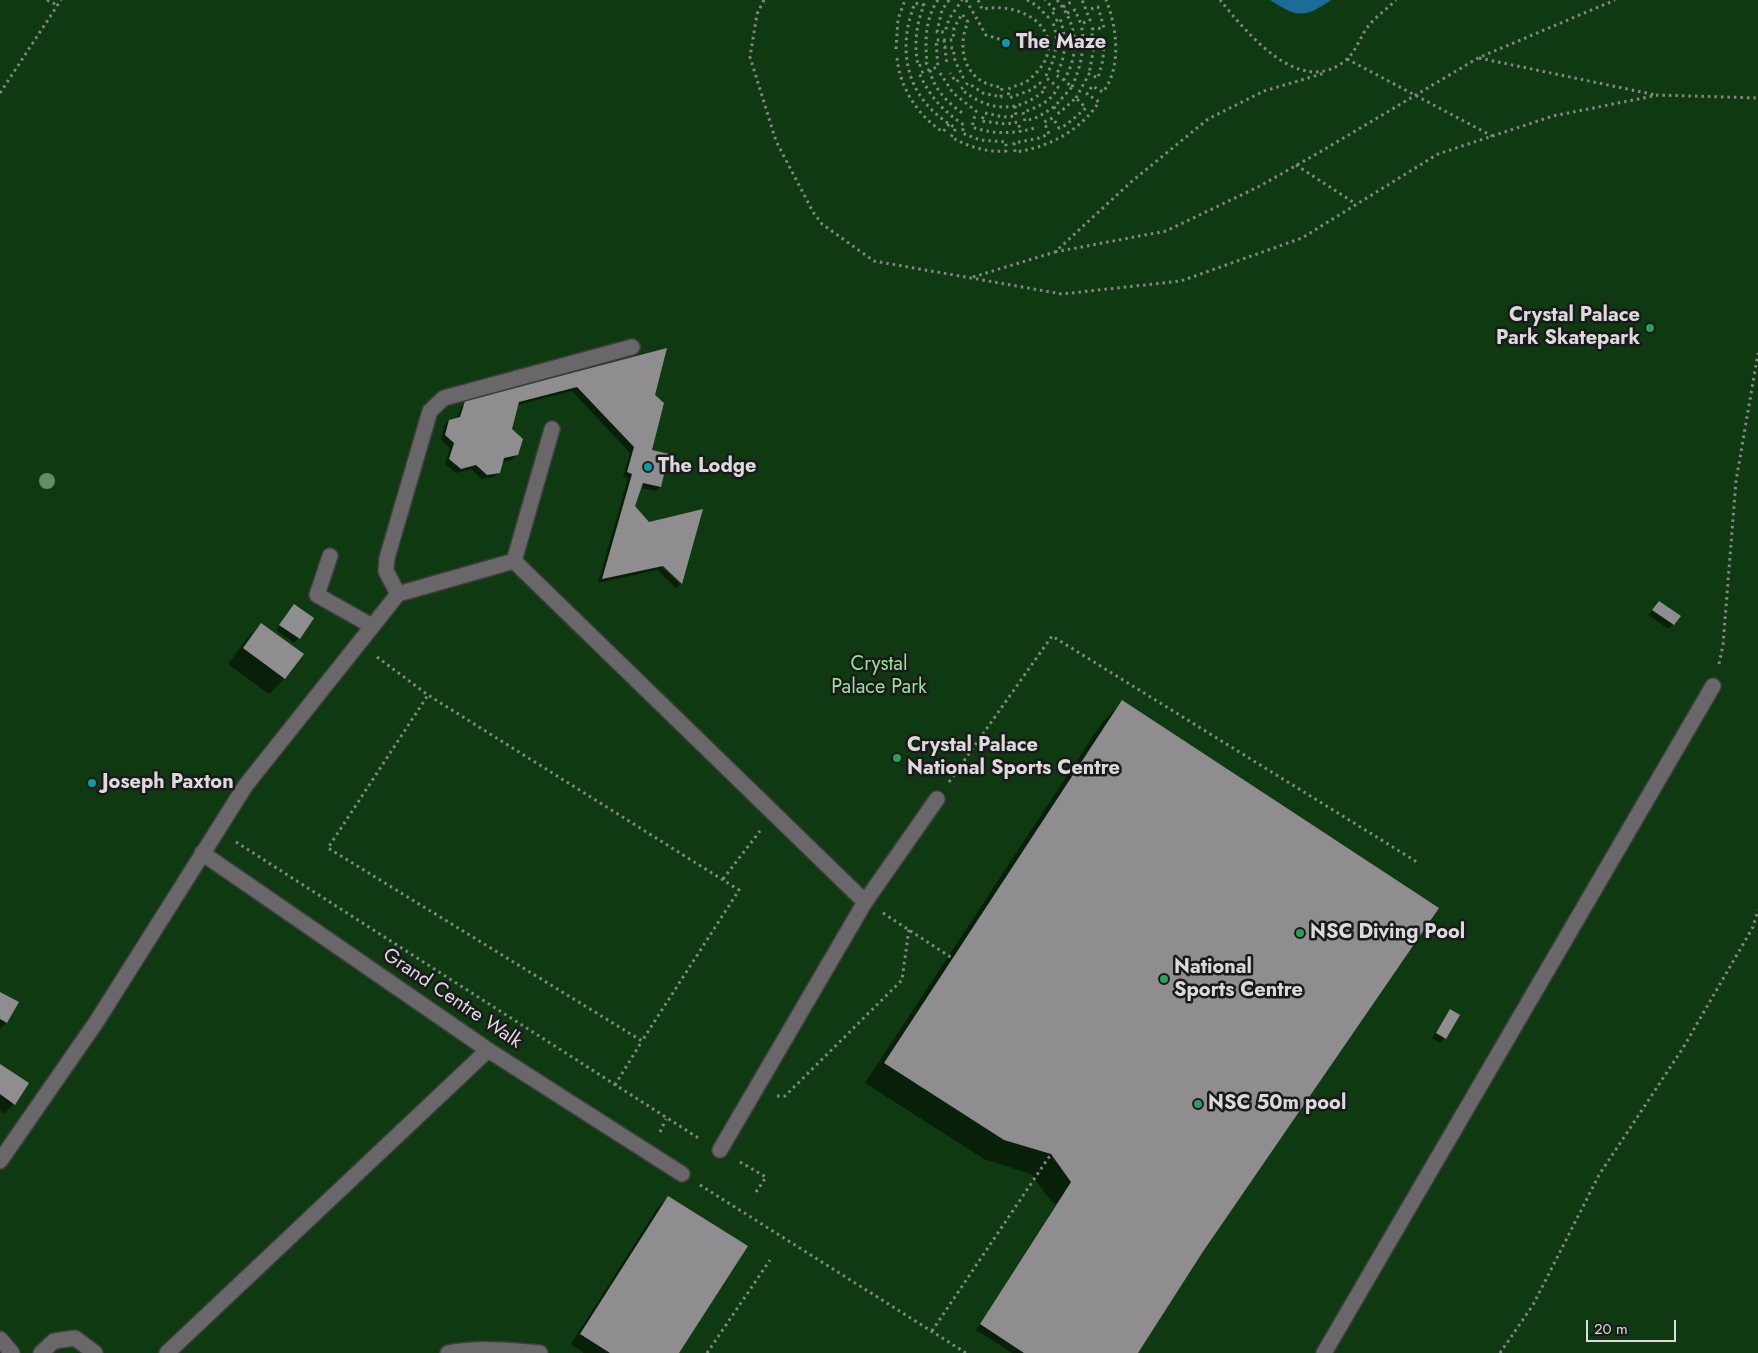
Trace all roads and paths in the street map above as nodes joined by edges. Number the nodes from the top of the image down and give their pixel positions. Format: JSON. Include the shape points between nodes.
{"nodes":[{"id":1,"x":47,"y":0,"type":"edge"},
{"id":2,"x":60,"y":0,"type":"edge"},
{"id":3,"x":764,"y":0,"type":"edge"},
{"id":4,"x":905,"y":0,"type":"edge"},
{"id":5,"x":938,"y":0,"type":"edge"},
{"id":6,"x":949,"y":0,"type":"edge"},
{"id":7,"x":962,"y":0,"type":"edge"},
{"id":8,"x":966,"y":0,"type":"edge"},
{"id":9,"x":978,"y":0,"type":"edge"},
{"id":10,"x":1027,"y":0,"type":"edge"},
{"id":11,"x":1045,"y":0,"type":"edge"},
{"id":12,"x":1057,"y":0,"type":"edge"},
{"id":13,"x":1069,"y":0,"type":"edge"},
{"id":14,"x":1082,"y":0,"type":"edge"},
{"id":15,"x":1106,"y":0,"type":"edge"},
{"id":16,"x":1220,"y":0,"type":"edge"},
{"id":17,"x":1396,"y":0,"type":"edge"},
{"id":18,"x":1615,"y":0,"type":"edge"},
{"id":19,"x":57,"y":5,"type":"junction"},
{"id":20,"x":1063,"y":7,"type":"junction"},
{"id":21,"x":1087,"y":10,"type":"junction"},
{"id":22,"x":1067,"y":13,"type":"junction"},
{"id":23,"x":1081,"y":24,"type":"junction"},
{"id":24,"x":944,"y":40,"type":"junction"},
{"id":25,"x":1002,"y":40,"type":"dead end"},
{"id":26,"x":1084,"y":46,"type":"junction"},
{"id":27,"x":944,"y":48,"type":"junction"},
{"id":28,"x":896,"y":50,"type":"dead end"},
{"id":29,"x":897,"y":58,"type":"dead end"},
{"id":30,"x":1478,"y":58,"type":"junction"},
{"id":31,"x":1347,"y":59,"type":"junction"},
{"id":32,"x":947,"y":65,"type":"dead end"},
{"id":33,"x":930,"y":70,"type":"junction"},
{"id":34,"x":950,"y":73,"type":"dead end"},
{"id":35,"x":1325,"y":73,"type":"junction"},
{"id":36,"x":940,"y":74,"type":"dead end"},
{"id":37,"x":1089,"y":74,"type":"junction"},
{"id":38,"x":1064,"y":80,"type":"junction"},
{"id":39,"x":1072,"y":87,"type":"junction"},
{"id":40,"x":0,"y":93,"type":"edge"},
{"id":41,"x":1417,"y":94,"type":"junction"},
{"id":42,"x":1658,"y":95,"type":"junction"},
{"id":43,"x":1076,"y":98,"type":"junction"},
{"id":44,"x":1758,"y":98,"type":"edge"},
{"id":45,"x":1015,"y":106,"type":"junction"},
{"id":46,"x":1054,"y":107,"type":"junction"},
{"id":47,"x":964,"y":114,"type":"dead end"},
{"id":48,"x":949,"y":124,"type":"junction"},
{"id":49,"x":1038,"y":127,"type":"dead end"},
{"id":50,"x":1021,"y":132,"type":"junction"},
{"id":51,"x":1493,"y":136,"type":"junction"},
{"id":52,"x":1296,"y":165,"type":"junction"},
{"id":53,"x":1356,"y":204,"type":"junction"},
{"id":54,"x":1055,"y":252,"type":"junction"},
{"id":55,"x":972,"y":278,"type":"junction"},
{"id":56,"x":632,"y":347,"type":"dead end"},
{"id":57,"x":1758,"y":353,"type":"edge"},
{"id":58,"x":552,"y":429,"type":"dead end"},
{"id":59,"x":330,"y":556,"type":"dead end"},
{"id":60,"x":514,"y":561,"type":"junction"},
{"id":61,"x":398,"y":594,"type":"junction"},
{"id":62,"x":372,"y":626,"type":"junction"},
{"id":63,"x":359,"y":643,"type":"junction"},
{"id":64,"x":1713,"y":686,"type":"joint"},
{"id":65,"x":428,"y":695,"type":"junction"},
{"id":66,"x":937,"y":799,"type":"joint"},
{"id":67,"x":775,"y":812,"type":"junction"},
{"id":68,"x":217,"y":830,"type":"junction"},
{"id":69,"x":202,"y":853,"type":"junction"},
{"id":70,"x":1417,"y":862,"type":"dead end"},
{"id":71,"x":723,"y":879,"type":"junction"},
{"id":72,"x":865,"y":902,"type":"junction"},
{"id":73,"x":1758,"y":910,"type":"edge"},
{"id":74,"x":909,"y":929,"type":"junction"},
{"id":75,"x":952,"y":958,"type":"dead end"},
{"id":76,"x":642,"y":1041,"type":"junction"},
{"id":77,"x":488,"y":1050,"type":"junction"},
{"id":78,"x":615,"y":1086,"type":"junction"},
{"id":79,"x":752,"y":1095,"type":"junction"},
{"id":80,"x":666,"y":1119,"type":"dead end"},
{"id":81,"x":720,"y":1150,"type":"dead end"},
{"id":82,"x":1051,"y":1154,"type":"dead end"},
{"id":83,"x":0,"y":1161,"type":"edge"},
{"id":84,"x":682,"y":1174,"type":"joint"},
{"id":85,"x":770,"y":1260,"type":"dead end"},
{"id":86,"x":932,"y":1331,"type":"junction"},
{"id":87,"x":0,"y":1339,"type":"edge"},
{"id":88,"x":12,"y":1353,"type":"edge"},
{"id":89,"x":41,"y":1353,"type":"edge"},
{"id":90,"x":95,"y":1353,"type":"edge"},
{"id":91,"x":167,"y":1353,"type":"edge"},
{"id":92,"x":448,"y":1353,"type":"edge"},
{"id":93,"x":540,"y":1353,"type":"edge"},
{"id":94,"x":707,"y":1353,"type":"edge"},
{"id":95,"x":966,"y":1353,"type":"edge"},
{"id":96,"x":1324,"y":1353,"type":"edge"},
{"id":97,"x":1500,"y":1353,"type":"edge"}],
"edges":[{"from":1,"to":19,"type":"path"},
{"from":2,"to":19,"type":"path"},
{"from":3,"to":55,"type":"path","via":[[757,14],[750,57],[776,141],[813,212],[822,224],[874,261]]},
{"from":4,"to":28,"type":"path","via":[[898,19]]},
{"from":5,"to":48,"type":"path","via":[[931,10],[926,33],[927,63],[918,66],[916,54],[917,23],[924,5],[915,3],[910,15],[906,52],[916,91],[924,104]]},
{"from":6,"to":7,"type":"path","via":[[942,10],[937,32],[945,32],[949,19]]},
{"from":8,"to":25,"type":"path","via":[[986,35]]},
{"from":9,"to":45,"type":"path","via":[[982,9],[1002,5],[1022,8],[1038,18],[1045,28],[1048,42],[1046,57],[1033,77],[1008,89],[1008,98],[1031,90],[1040,83],[1046,89],[1034,99]]},
{"from":10,"to":11,"type":"path","via":[[1048,17],[1056,11]]},
{"from":12,"to":20,"type":"path"},
{"from":13,"to":20,"type":"path","via":[[1071,2]]},
{"from":14,"to":21,"type":"path"},
{"from":15,"to":43,"type":"path","via":[[1115,31],[1115,50],[1107,87],[1103,92],[1092,86],[1087,94],[1099,102],[1084,120],[1052,143],[1015,152],[1014,143],[1049,134],[1044,122],[1053,118],[1058,128],[1086,108]]},
{"from":16,"to":35,"type":"path","via":[[1259,42],[1292,68]]},
{"from":17,"to":31,"type":"path","via":[[1370,24]]},
{"from":18,"to":30,"type":"path"},
{"from":19,"to":40,"type":"path"},
{"from":20,"to":22,"type":"path"},
{"from":21,"to":23,"type":"path","via":[[1090,20]]},
{"from":21,"to":37,"type":"path","via":[[1098,7],[1104,28],[1092,28],[1092,38],[1104,39],[1103,60],[1098,78]]},
{"from":22,"to":23,"type":"path","via":[[1075,10]]},
{"from":22,"to":38,"type":"path","via":[[1073,28],[1074,52]]},
{"from":23,"to":26,"type":"path"},
{"from":24,"to":27,"type":"path"},
{"from":24,"to":33,"type":"path","via":[[936,40],[938,67]]},
{"from":24,"to":45,"type":"path","via":[[953,40],[954,28],[962,14],[968,22],[964,32],[963,59],[975,77],[1002,87],[1001,97],[983,93],[968,83],[961,89],[986,105]]},
{"from":26,"to":37,"type":"path","via":[[1094,47]]},
{"from":26,"to":39,"type":"path","via":[[1082,62]]},
{"from":27,"to":32,"type":"path"},
{"from":27,"to":34,"type":"path","via":[[953,48],[963,77],[956,82]]},
{"from":29,"to":48,"type":"path","via":[[900,76],[915,107],[943,132]]},
{"from":30,"to":41,"type":"path"},
{"from":30,"to":42,"type":"path"},
{"from":31,"to":35,"type":"path"},
{"from":31,"to":41,"type":"path"},
{"from":33,"to":47,"type":"path","via":[[944,96]]},
{"from":33,"to":48,"type":"path","via":[[919,73],[925,86],[944,112],[964,125],[962,134],[980,140],[1006,142],[1006,151],[986,150],[962,143],[951,136],[956,128]]},
{"from":35,"to":54,"type":"path","via":[[1264,91],[1208,119],[1131,182]]},
{"from":36,"to":50,"type":"path","via":[[953,93],[976,111],[972,127],[995,133]]},
{"from":37,"to":43,"type":"path"},
{"from":38,"to":39,"type":"path"},
{"from":38,"to":46,"type":"path","via":[[1056,75],[1064,56],[1065,36],[1060,18],[1053,23],[1056,49],[1045,77],[1058,87],[1047,100],[1023,112],[1026,121]]},
{"from":39,"to":46,"type":"path"},
{"from":41,"to":51,"type":"path"},
{"from":41,"to":52,"type":"path"},
{"from":42,"to":44,"type":"path"},
{"from":42,"to":51,"type":"path","via":[[1553,116]]},
{"from":43,"to":46,"type":"path","via":[[1059,113]]},
{"from":45,"to":50,"type":"path","via":[[1016,116],[985,113],[981,121],[1018,122]]},
{"from":49,"to":50,"type":"path"},
{"from":51,"to":53,"type":"path","via":[[1438,154]]},
{"from":52,"to":53,"type":"path"},
{"from":52,"to":54,"type":"path","via":[[1166,231]]},
{"from":53,"to":55,"type":"path","via":[[1302,238],[1181,281],[1062,294]]},
{"from":54,"to":55,"type":"path"},
{"from":56,"to":61,"type":"lane","via":[[444,398],[430,411],[387,558],[386,571]]},
{"from":57,"to":64,"type":"path","via":[[1736,481],[1723,645]]},
{"from":58,"to":60,"type":"lane"},
{"from":59,"to":62,"type":"lane","via":[[317,595]]},
{"from":60,"to":61,"type":"lane"},
{"from":60,"to":67,"type":"lane"},
{"from":61,"to":62,"type":"lane"},
{"from":62,"to":63,"type":"lane"},
{"from":63,"to":65,"type":"path"},
{"from":63,"to":68,"type":"lane","via":[[246,785]]},
{"from":64,"to":96,"type":"lane"},
{"from":65,"to":71,"type":"path"},
{"from":65,"to":76,"type":"path","via":[[328,848]]},
{"from":66,"to":70,"type":"path","via":[[1052,636]]},
{"from":66,"to":72,"type":"lane"},
{"from":67,"to":71,"type":"path"},
{"from":67,"to":72,"type":"lane"},
{"from":68,"to":69,"type":"lane"},
{"from":68,"to":78,"type":"path"},
{"from":69,"to":77,"type":"lane","name":"Grand Centre Walk"},
{"from":69,"to":83,"type":"lane","via":[[97,1021]]},
{"from":71,"to":76,"type":"path","via":[[739,890]]},
{"from":72,"to":74,"type":"path"},
{"from":72,"to":79,"type":"lane"},
{"from":73,"to":97,"type":"path","via":[[1753,927],[1683,1048],[1599,1175],[1533,1305]]},
{"from":74,"to":75,"type":"path"},
{"from":74,"to":79,"type":"path","via":[[902,980],[785,1096]]},
{"from":76,"to":78,"type":"path"},
{"from":77,"to":84,"type":"lane","name":"Grand Centre Walk"},
{"from":77,"to":91,"type":"lane"},
{"from":78,"to":80,"type":"path"},
{"from":79,"to":81,"type":"lane"},
{"from":82,"to":86,"type":"path"},
{"from":84,"to":86,"type":"path"},
{"from":85,"to":94,"type":"path"},
{"from":86,"to":95,"type":"path"},
{"from":87,"to":88,"type":"lane"},
{"from":89,"to":90,"type":"lane","via":[[54,1341],[75,1338]]},
{"from":92,"to":93,"type":"lane","via":[[512,1350]]}]}
